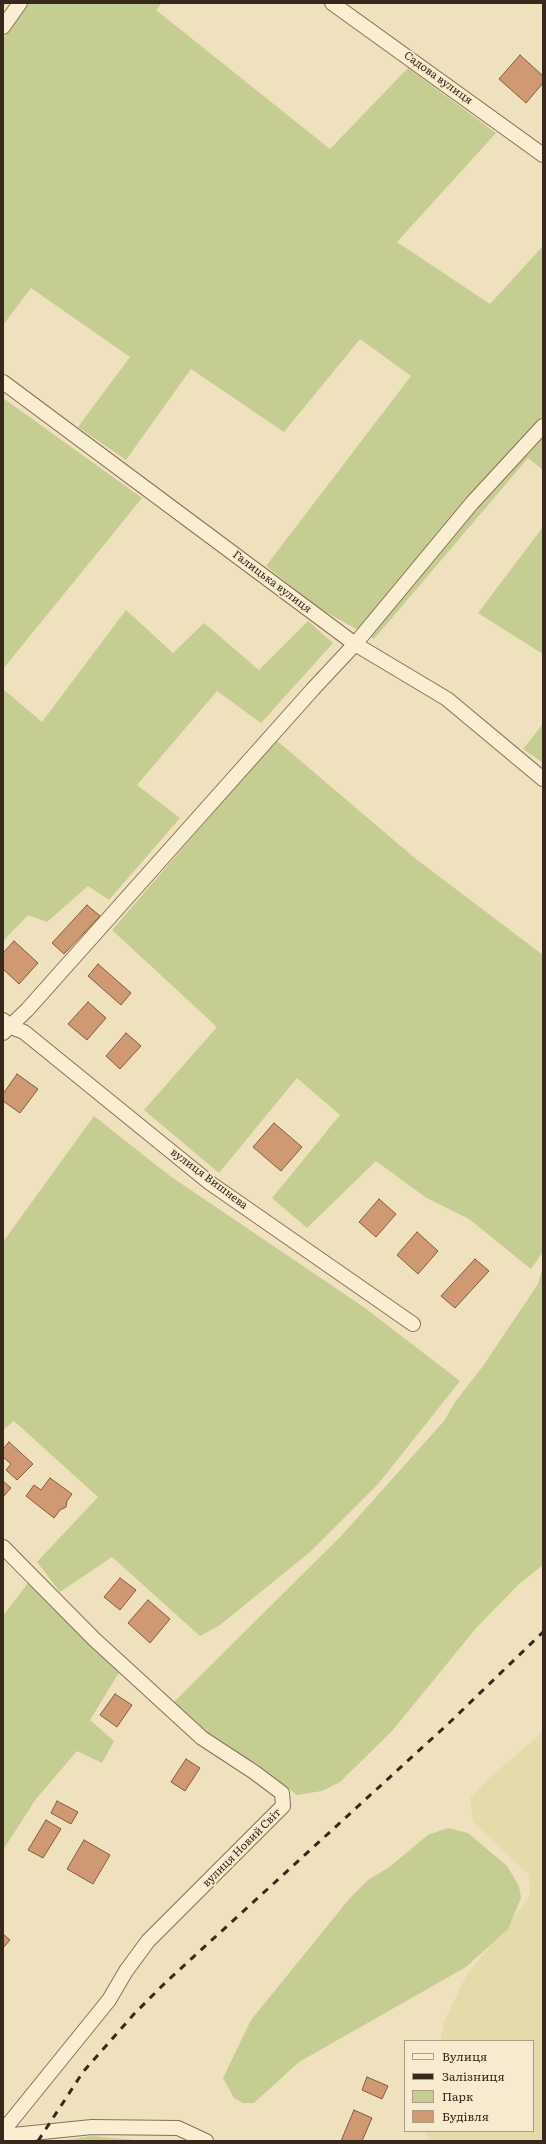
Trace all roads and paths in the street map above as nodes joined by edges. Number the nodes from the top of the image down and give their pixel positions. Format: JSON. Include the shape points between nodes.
{"nodes":[{"id":1,"x":20,"y":3,"type":"edge"},
{"id":2,"x":332,"y":3,"type":"edge"},
{"id":3,"x":3,"y":26,"type":"edge"},
{"id":4,"x":543,"y":155,"type":"edge"},
{"id":5,"x":3,"y":382,"type":"edge"},
{"id":6,"x":543,"y":426,"type":"edge"},
{"id":7,"x":355,"y":644,"type":"junction"},
{"id":8,"x":543,"y":779,"type":"edge"},
{"id":9,"x":6,"y":1026,"type":"edge"},
{"id":10,"x":413,"y":1324,"type":"dead end"},
{"id":11,"x":3,"y":1547,"type":"edge"},
{"id":12,"x":3,"y":2131,"type":"edge"},
{"id":13,"x":3,"y":2136,"type":"edge"},
{"id":14,"x":206,"y":2141,"type":"edge"}],
"edges":[{"from":1,"to":3,"type":"street"},
{"from":2,"to":4,"type":"street","name":"Садова вулиця"},
{"from":5,"to":7,"type":"street","name":"Галицька вулиця"},
{"from":6,"to":7,"type":"street","via":[[472,503]]},
{"from":7,"to":8,"type":"street","name":"Галицька вулиця","via":[[447,699]]},
{"from":7,"to":9,"type":"street"},
{"from":9,"to":10,"type":"street","name":"вулиця Вишнева","via":[[24,1032],[210,1182]]},
{"from":11,"to":12,"type":"street","name":"вулиця Новий Світ","via":[[94,1639],[202,1738],[282,1793],[283,1806],[148,1941],[109,2000]]},
{"from":13,"to":14,"type":"street","via":[[92,2127],[178,2128]]}]}
